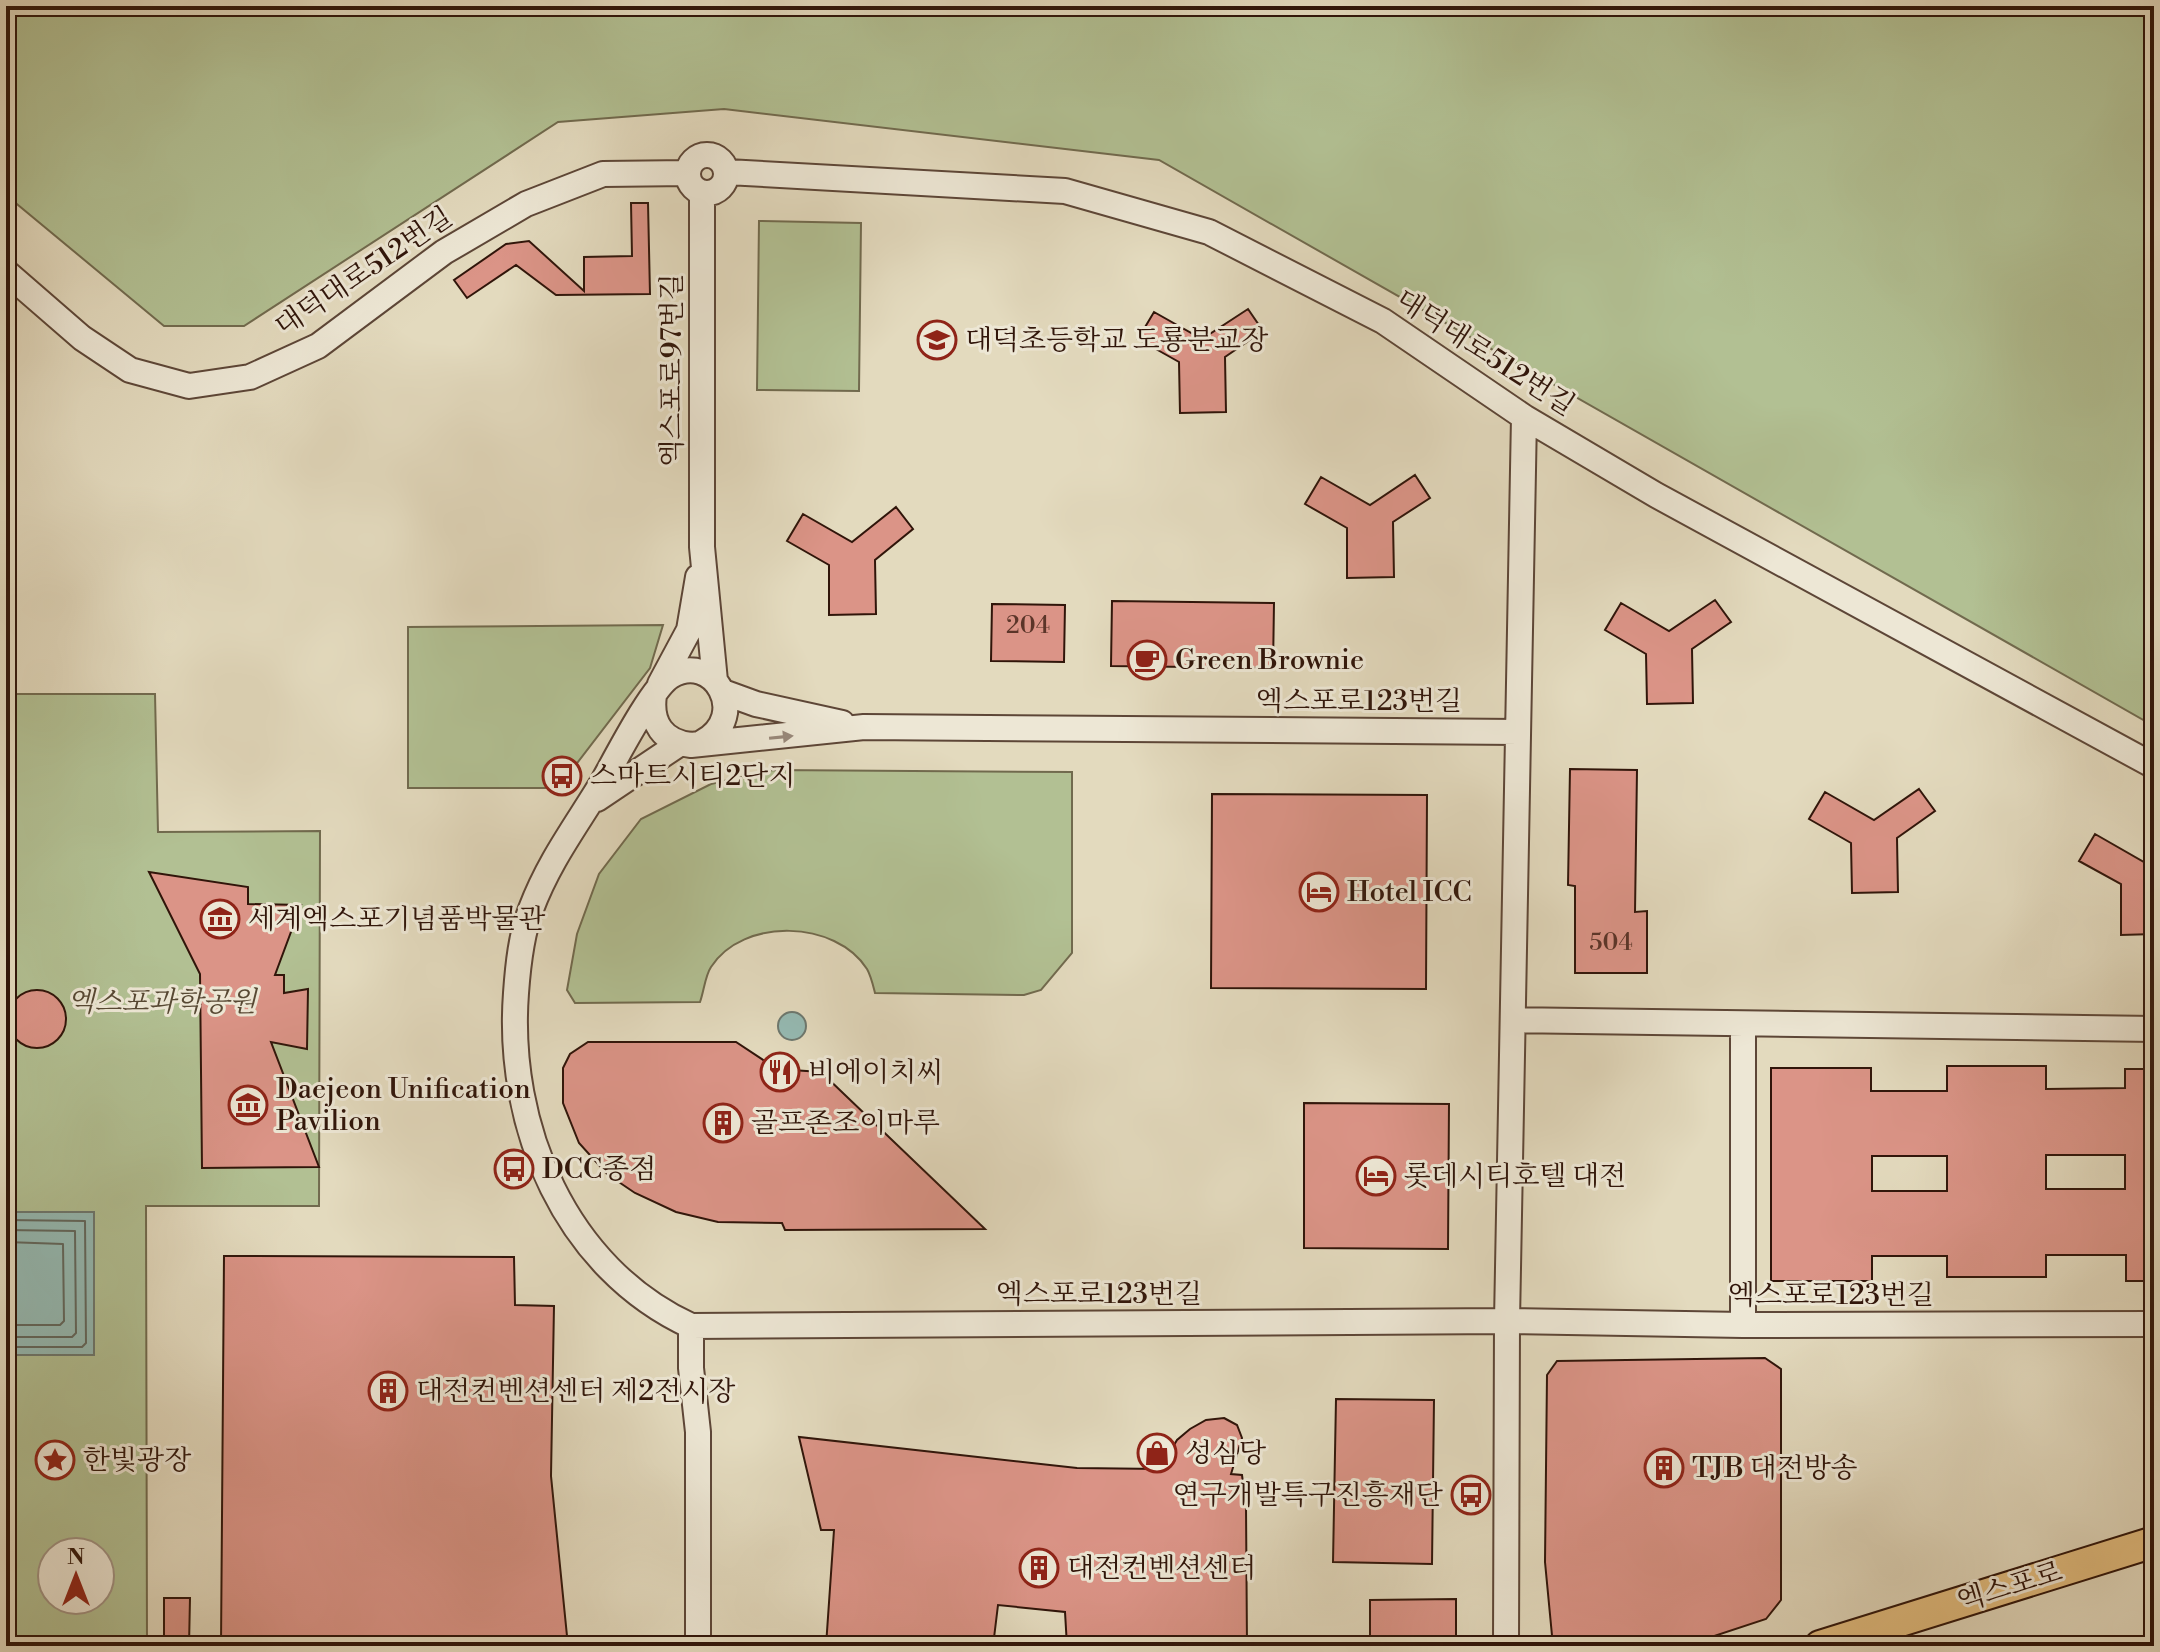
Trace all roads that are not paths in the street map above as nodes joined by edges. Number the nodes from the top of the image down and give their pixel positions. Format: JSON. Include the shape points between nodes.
{"nodes":[{"id":1,"x":727,"y":172,"type":"junction"},
{"id":2,"x":695,"y":183,"type":"junction"},
{"id":3,"x":6,"y":272,"type":"edge"},
{"id":4,"x":1524,"y":417,"type":"junction"},
{"id":5,"x":702,"y":547,"type":"junction"},
{"id":6,"x":719,"y":686,"type":"junction"},
{"id":7,"x":657,"y":690,"type":"junction"},
{"id":8,"x":864,"y":727,"type":"junction"},
{"id":9,"x":1518,"y":732,"type":"junction"},
{"id":10,"x":691,"y":743,"type":"junction"},
{"id":11,"x":2154,"y":766,"type":"edge"},
{"id":12,"x":589,"y":805,"type":"junction"},
{"id":13,"x":1513,"y":1020,"type":"junction"},
{"id":14,"x":1743,"y":1024,"type":"junction"},
{"id":15,"x":2154,"y":1029,"type":"edge"},
{"id":16,"x":1507,"y":1321,"type":"junction"},
{"id":17,"x":2154,"y":1324,"type":"edge"},
{"id":18,"x":1743,"y":1325,"type":"junction"},
{"id":19,"x":691,"y":1326,"type":"junction"},
{"id":20,"x":2154,"y":1542,"type":"edge"},
{"id":21,"x":698,"y":1646,"type":"edge"},
{"id":22,"x":1506,"y":1646,"type":"edge"},
{"id":23,"x":1820,"y":1646,"type":"edge"}],
"edges":[{"from":1,"to":2,"type":"street","via":[[720,189]]},
{"from":1,"to":2,"type":"street","via":[[722,161],[704,155],[693,161]]},
{"from":1,"to":4,"type":"street","name":"대덕대로512번길","via":[[1065,191],[1209,232],[1383,321]]},
{"from":2,"to":3,"type":"street","name":"대덕대로512번길","via":[[603,174],[526,204],[444,252],[318,346],[250,377],[189,386],[130,370],[82,338]]},
{"from":2,"to":5,"type":"street","name":"엑스포로97번길"},
{"from":4,"to":9,"type":"street"},
{"from":4,"to":11,"type":"street","name":"대덕대로512번길","via":[[1683,510]]},
{"from":5,"to":6,"type":"street"},
{"from":5,"to":7,"type":"street","via":[[689,630]]},
{"from":6,"to":7,"type":"street","via":[[693,671],[681,672]]},
{"from":6,"to":8,"type":"street","via":[[756,704]]},
{"from":6,"to":10,"type":"street","via":[[726,716],[713,736]]},
{"from":7,"to":10,"type":"street","via":[[654,720],[668,739]]},
{"from":7,"to":12,"type":"street"},
{"from":8,"to":9,"type":"street","name":"엑스포로123번길"},
{"from":10,"to":8,"type":"street","one_way":true},
{"from":9,"to":13,"type":"street"},
{"from":10,"to":12,"type":"street"},
{"from":12,"to":19,"type":"street","via":[[557,850],[518,962],[514,1021],[521,1095],[549,1186],[574,1227],[663,1313]]},
{"from":13,"to":14,"type":"street"},
{"from":13,"to":16,"type":"street"},
{"from":14,"to":15,"type":"street"},
{"from":14,"to":18,"type":"street"},
{"from":16,"to":18,"type":"street","name":"엑스포로123번길"},
{"from":16,"to":19,"type":"street","name":"엑스포로123번길"},
{"from":16,"to":22,"type":"street"},
{"from":17,"to":18,"type":"street","name":"엑스포로123번길"},
{"from":19,"to":21,"type":"street","via":[[698,1432]]},
{"from":20,"to":23,"type":"main road","name":"엑스포로"}]}
